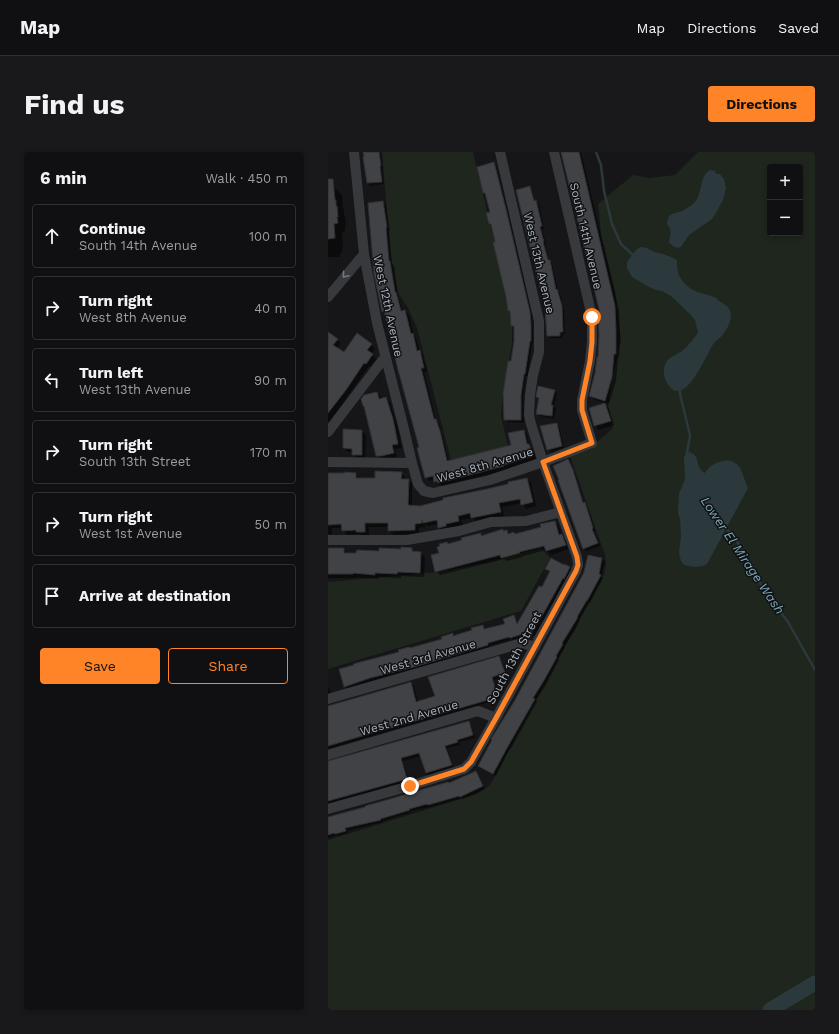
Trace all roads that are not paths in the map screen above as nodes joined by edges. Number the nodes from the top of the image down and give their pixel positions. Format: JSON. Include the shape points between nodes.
{"nodes":[{"id":1,"x":354,"y":152,"type":"edge"},
{"id":2,"x":500,"y":152,"type":"edge"},
{"id":3,"x":554,"y":152,"type":"edge"},
{"id":4,"x":364,"y":254,"type":"junction"},
{"id":5,"x":328,"y":297,"type":"edge"},
{"id":6,"x":385,"y":357,"type":"junction"},
{"id":7,"x":328,"y":432,"type":"edge"},
{"id":8,"x":592,"y":443,"type":"joint"},
{"id":9,"x":328,"y":462,"type":"edge"},
{"id":10,"x":543,"y":462,"type":"junction"},
{"id":11,"x":412,"y":463,"type":"junction"},
{"id":12,"x":561,"y":512,"type":"junction"},
{"id":13,"x":328,"y":540,"type":"edge"},
{"id":14,"x":578,"y":565,"type":"joint"},
{"id":15,"x":535,"y":646,"type":"junction"},
{"id":16,"x":328,"y":699,"type":"edge"},
{"id":17,"x":496,"y":718,"type":"junction"},
{"id":18,"x":328,"y":755,"type":"edge"},
{"id":19,"x":328,"y":809,"type":"edge"}],
"edges":[{"from":1,"to":4,"type":"street","name":"West 12th Avenue"},
{"from":2,"to":10,"type":"street","name":"West 13th Avenue","via":[[539,321],[539,352],[533,375],[529,415]]},
{"from":3,"to":8,"type":"street","name":"South 14th Avenue","via":[[592,317],[590,361],[582,400],[582,410]]},
{"from":4,"to":5,"type":"street","one_way":true},
{"from":4,"to":6,"type":"street","name":"West 12th Avenue"},
{"from":6,"to":7,"type":"street"},
{"from":6,"to":11,"type":"street","name":"West 12th Avenue"},
{"from":8,"to":10,"type":"street","name":"West 8th Avenue"},
{"from":9,"to":11,"type":"street"},
{"from":10,"to":11,"type":"street","name":"West 8th Avenue","via":[[490,480],[433,493],[424,491],[418,484]]},
{"from":10,"to":12,"type":"street","name":"West 13th Avenue"},
{"from":12,"to":13,"type":"street","via":[[526,521],[491,522],[459,531],[407,540]]},
{"from":12,"to":14,"type":"street","name":"West 13th Avenue"},
{"from":14,"to":15,"type":"street","name":"South 13th Street"},
{"from":15,"to":16,"type":"street","name":"West 3rd Avenue","via":[[522,643]]},
{"from":15,"to":17,"type":"street","name":"South 13th Street"},
{"from":17,"to":18,"type":"street","name":"West 2nd Avenue","via":[[478,711]]},
{"from":17,"to":19,"type":"street","name":"South 13th Street","via":[[471,762],[464,769]]}]}
